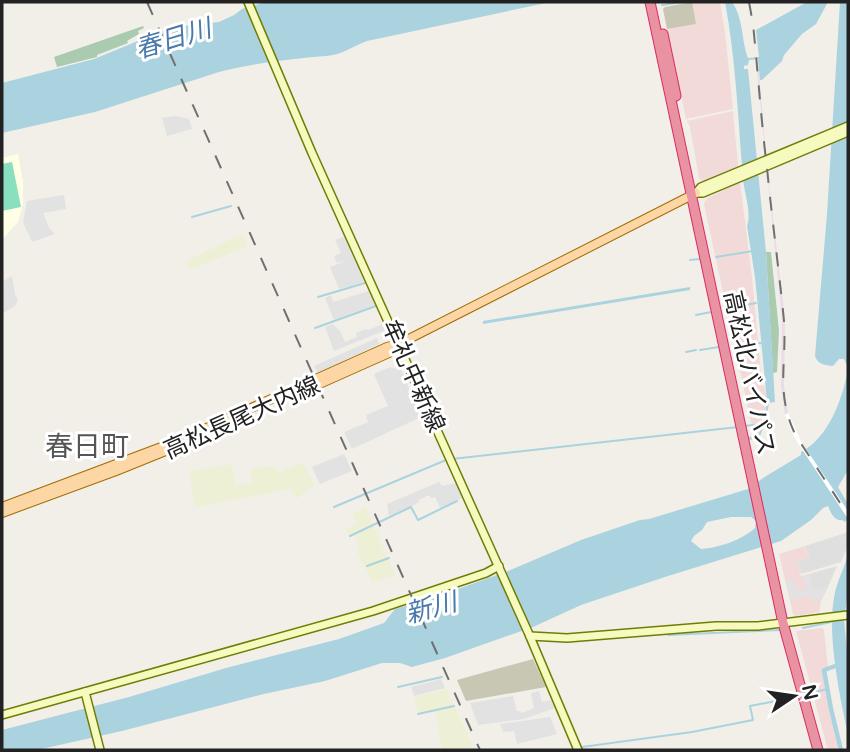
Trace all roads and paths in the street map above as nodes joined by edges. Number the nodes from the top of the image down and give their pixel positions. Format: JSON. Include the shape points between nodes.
{"nodes":[{"id":1,"x":248,"y":2,"type":"edge"},
{"id":2,"x":650,"y":2,"type":"edge"},
{"id":3,"x":656,"y":2,"type":"edge"},
{"id":4,"x":660,"y":37,"type":"junction"},
{"id":5,"x":848,"y":125,"type":"edge"},
{"id":6,"x":848,"y":132,"type":"edge"},
{"id":7,"x":798,"y":150,"type":"junction"},
{"id":8,"x":694,"y":194,"type":"junction"},
{"id":9,"x":399,"y":344,"type":"junction"},
{"id":10,"x":2,"y":507,"type":"edge"},
{"id":11,"x":2,"y":513,"type":"edge"},
{"id":12,"x":500,"y":569,"type":"junction"},
{"id":13,"x":848,"y":615,"type":"edge"},
{"id":14,"x":786,"y":622,"type":"junction"},
{"id":15,"x":529,"y":634,"type":"junction"},
{"id":16,"x":85,"y":693,"type":"junction"},
{"id":17,"x":2,"y":715,"type":"edge"},
{"id":18,"x":99,"y":749,"type":"edge"},
{"id":19,"x":578,"y":750,"type":"edge"},
{"id":20,"x":818,"y":750,"type":"edge"},
{"id":21,"x":824,"y":750,"type":"edge"}],
"edges":[{"from":1,"to":9,"type":"street","name":"牟礼中新線"},
{"from":2,"to":4,"type":"highway","name":"高松北バイパス"},
{"from":3,"to":4,"type":"highway","name":"高松北バイパス"},
{"from":4,"to":8,"type":"highway","name":"高松北バイパス"},
{"from":5,"to":7,"type":"street"},
{"from":6,"to":7,"type":"street"},
{"from":7,"to":8,"type":"street","via":[[701,187]]},
{"from":8,"to":9,"type":"main road","name":"高松長尾大内線"},
{"from":8,"to":14,"type":"highway","name":"高松北バイパス"},
{"from":9,"to":10,"type":"main road","name":"高松長尾大内線","via":[[180,440]]},
{"from":9,"to":11,"type":"main road","name":"高松長尾大内線","via":[[389,353],[182,446]]},
{"from":9,"to":12,"type":"street","name":"牟礼中新線"},
{"from":12,"to":15,"type":"street","name":"牟礼中新線"},
{"from":12,"to":16,"type":"street","via":[[381,609]]},
{"from":13,"to":14,"type":"street"},
{"from":14,"to":15,"type":"street","via":[[567,638]]},
{"from":14,"to":20,"type":"highway","name":"高松北バイパス"},
{"from":14,"to":21,"type":"highway","name":"高松北バイパス"},
{"from":15,"to":19,"type":"street","name":"牟礼中新線"},
{"from":16,"to":17,"type":"street"},
{"from":16,"to":18,"type":"street"}]}
